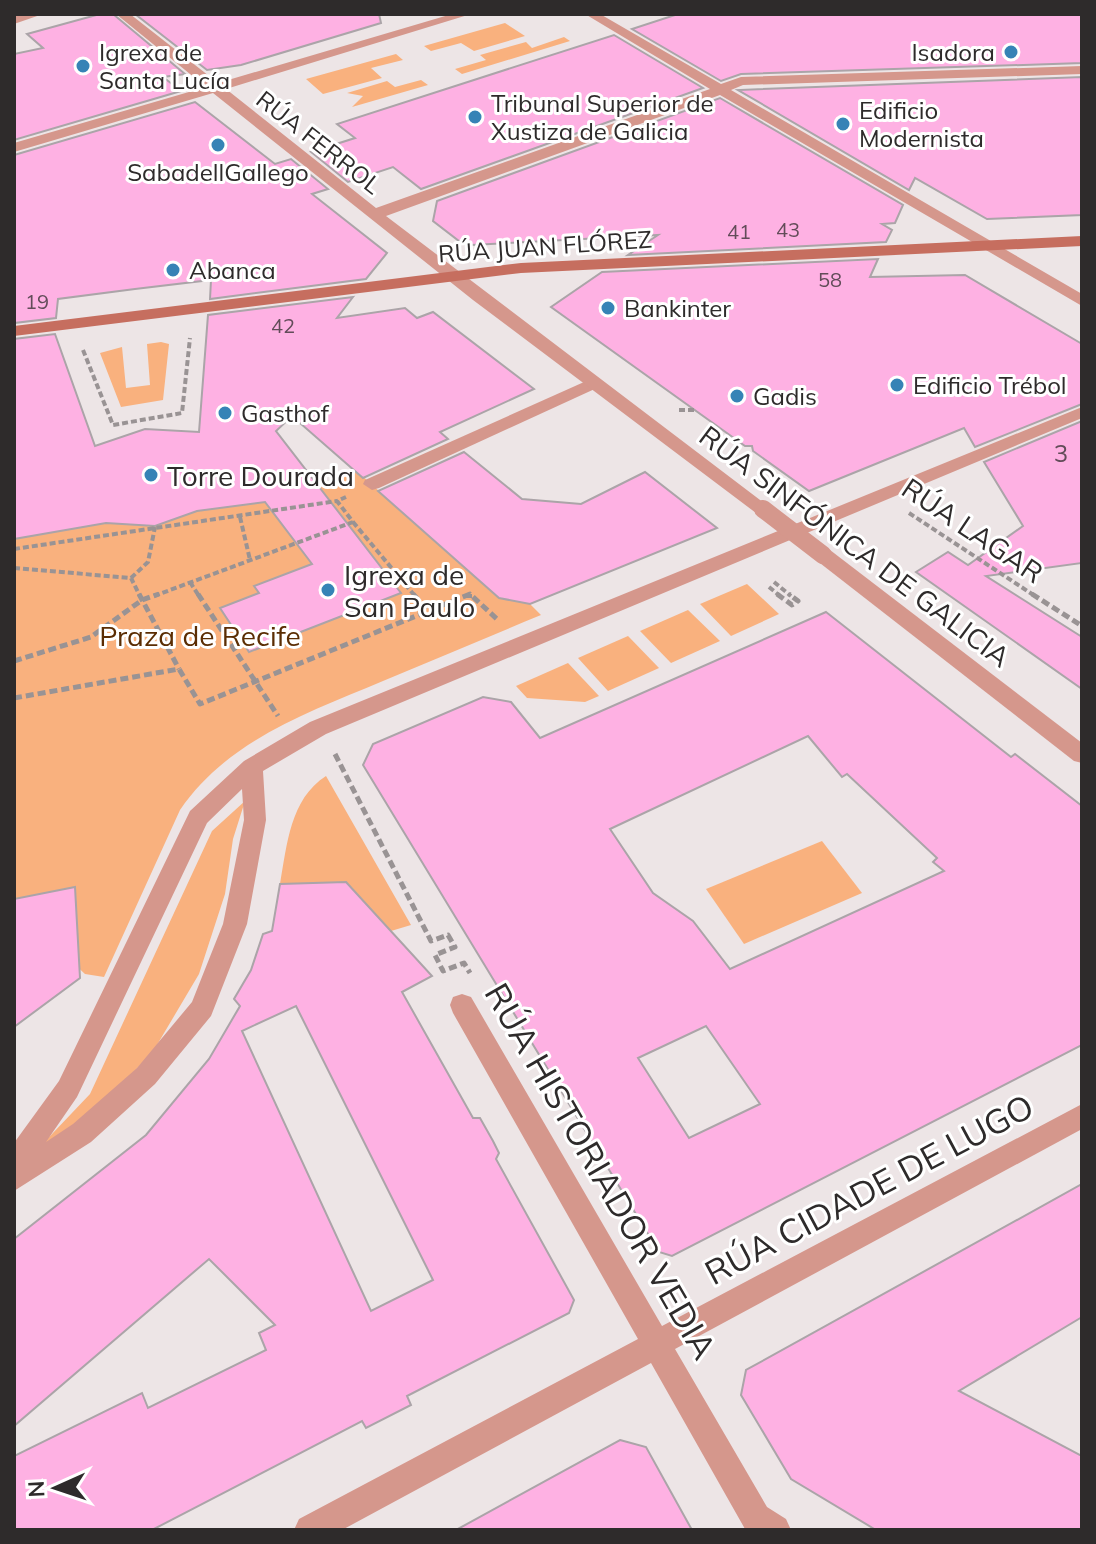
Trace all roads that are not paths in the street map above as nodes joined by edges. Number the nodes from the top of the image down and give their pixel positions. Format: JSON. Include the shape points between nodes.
{"nodes":[{"id":1,"x":37,"y":14,"type":"edge"},
{"id":2,"x":122,"y":14,"type":"edge"},
{"id":3,"x":465,"y":14,"type":"edge"},
{"id":4,"x":591,"y":14,"type":"edge"},
{"id":5,"x":14,"y":20,"type":"edge"},
{"id":6,"x":1082,"y":70,"type":"edge"},
{"id":7,"x":215,"y":89,"type":"junction"},
{"id":8,"x":720,"y":89,"type":"junction"},
{"id":9,"x":14,"y":148,"type":"edge"},
{"id":10,"x":376,"y":215,"type":"junction"},
{"id":11,"x":1082,"y":241,"type":"edge"},
{"id":12,"x":989,"y":245,"type":"junction"},
{"id":13,"x":451,"y":275,"type":"junction"},
{"id":14,"x":1082,"y":301,"type":"edge"},
{"id":15,"x":14,"y":331,"type":"edge"},
{"id":16,"x":593,"y":383,"type":"junction"},
{"id":17,"x":1082,"y":412,"type":"edge"},
{"id":18,"x":372,"y":484,"type":"road end"},
{"id":19,"x":1082,"y":755,"type":"edge"},
{"id":20,"x":252,"y":767,"type":"junction"},
{"id":21,"x":462,"y":1005,"type":"road end"},
{"id":22,"x":1082,"y":1116,"type":"edge"},
{"id":23,"x":14,"y":1165,"type":"edge"},
{"id":24,"x":14,"y":1178,"type":"edge"},
{"id":25,"x":656,"y":1342,"type":"junction"},
{"id":26,"x":310,"y":1530,"type":"edge"},
{"id":27,"x":775,"y":1530,"type":"edge"}],
"edges":[{"from":1,"to":5,"type":"street"},
{"from":2,"to":7,"type":"street","name":"RÚA FERROL"},
{"from":3,"to":7,"type":"street"},
{"from":4,"to":8,"type":"street"},
{"from":6,"to":8,"type":"street","via":[[741,81]]},
{"from":7,"to":9,"type":"street"},
{"from":7,"to":10,"type":"street","name":"RÚA FERROL"},
{"from":8,"to":10,"type":"street"},
{"from":8,"to":12,"type":"street"},
{"from":10,"to":13,"type":"street","name":"RÚA FERROL"},
{"from":11,"to":12,"type":"main road","name":"RÚA JUAN FLÓREZ"},
{"from":12,"to":13,"type":"main road","name":"RÚA JUAN FLÓREZ"},
{"from":12,"to":14,"type":"street"},
{"from":13,"to":15,"type":"main road","name":"RÚA JUAN FLÓREZ"},
{"from":13,"to":16,"type":"street","name":"RÚA SINFÓNICA DE GALICIA"},
{"from":16,"to":18,"type":"street"},
{"from":16,"to":19,"type":"street","name":"RÚA SINFÓNICA DE GALICIA","bridge":true},
{"from":17,"to":20,"type":"street","via":[[318,728]]},
{"from":20,"to":23,"type":"street","via":[[198,817],[68,1089]]},
{"from":20,"to":24,"type":"street","via":[[255,820],[235,924],[202,1008],[146,1076],[82,1133]]},
{"from":21,"to":25,"type":"street","name":"RÚA HISTORIADOR VEDIA"},
{"from":22,"to":25,"type":"street","name":"RÚA CIDADE DE LUGO"},
{"from":25,"to":26,"type":"street","name":"RÚA CIDADE DE LUGO"},
{"from":25,"to":27,"type":"street","name":"RÚA HISTORIADOR VEDIA","via":[[756,1518]]}]}
